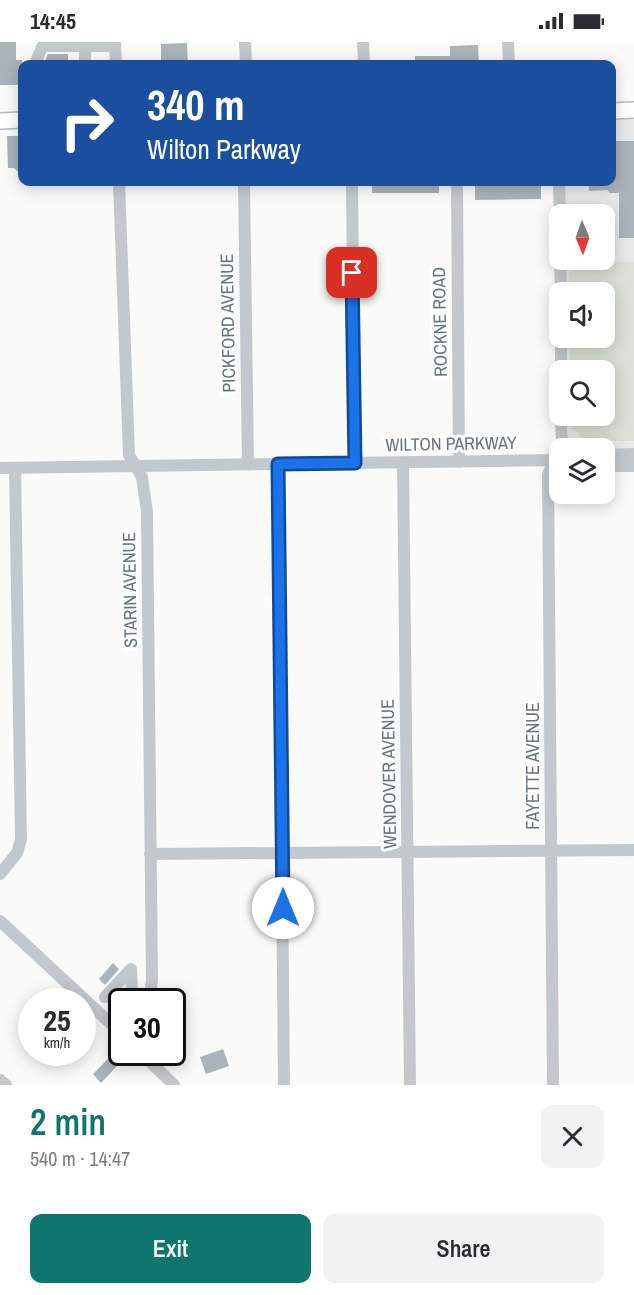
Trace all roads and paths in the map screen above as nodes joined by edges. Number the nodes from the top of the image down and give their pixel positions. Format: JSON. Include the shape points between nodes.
{"nodes":[{"id":1,"x":245,"y":42,"type":"edge"},
{"id":2,"x":363,"y":42,"type":"edge"},
{"id":3,"x":508,"y":42,"type":"edge"},
{"id":4,"x":115,"y":44,"type":"edge"},
{"id":5,"x":85,"y":47,"type":"junction"},
{"id":6,"x":39,"y":60,"type":"edge"},
{"id":7,"x":85,"y":60,"type":"edge"},
{"id":8,"x":116,"y":60,"type":"edge"},
{"id":9,"x":246,"y":60,"type":"edge"},
{"id":10,"x":364,"y":60,"type":"edge"},
{"id":11,"x":509,"y":60,"type":"edge"},
{"id":12,"x":634,"y":110,"type":"edge"},
{"id":13,"x":616,"y":111,"type":"edge"},
{"id":14,"x":18,"y":120,"type":"edge"},
{"id":15,"x":0,"y":121,"type":"edge"},
{"id":16,"x":119,"y":186,"type":"edge"},
{"id":17,"x":244,"y":186,"type":"edge"},
{"id":18,"x":352,"y":186,"type":"edge"},
{"id":19,"x":457,"y":186,"type":"edge"},
{"id":20,"x":559,"y":186,"type":"edge"},
{"id":21,"x":560,"y":204,"type":"edge"},
{"id":22,"x":634,"y":454,"type":"edge"},
{"id":23,"x":615,"y":455,"type":"edge"},
{"id":24,"x":549,"y":457,"type":"edge"},
{"id":25,"x":403,"y":462,"type":"junction"},
{"id":26,"x":459,"y":462,"type":"junction"},
{"id":27,"x":355,"y":463,"type":"junction"},
{"id":28,"x":278,"y":464,"type":"junction"},
{"id":29,"x":248,"y":465,"type":"junction"},
{"id":30,"x":135,"y":466,"type":"junction"},
{"id":31,"x":615,"y":466,"type":"edge"},
{"id":32,"x":634,"y":466,"type":"edge"},
{"id":33,"x":0,"y":468,"type":"edge"},
{"id":34,"x":15,"y":468,"type":"junction"},
{"id":35,"x":549,"y":473,"type":"edge"},
{"id":36,"x":634,"y":850,"type":"edge"},
{"id":37,"x":551,"y":851,"type":"junction"},
{"id":38,"x":408,"y":852,"type":"junction"},
{"id":39,"x":282,"y":853,"type":"junction"},
{"id":40,"x":150,"y":854,"type":"junction"},
{"id":41,"x":0,"y":874,"type":"edge"},
{"id":42,"x":0,"y":921,"type":"edge"},
{"id":43,"x":113,"y":988,"type":"edge"},
{"id":44,"x":132,"y":988,"type":"edge"},
{"id":45,"x":151,"y":988,"type":"edge"},
{"id":46,"x":108,"y":994,"type":"edge"},
{"id":47,"x":105,"y":997,"type":"dead end"},
{"id":48,"x":108,"y":1021,"type":"edge"},
{"id":49,"x":154,"y":1066,"type":"edge"},
{"id":50,"x":0,"y":1080,"type":"edge"},
{"id":51,"x":6,"y":1085,"type":"edge"},
{"id":52,"x":174,"y":1085,"type":"edge"},
{"id":53,"x":284,"y":1085,"type":"edge"},
{"id":54,"x":410,"y":1085,"type":"edge"},
{"id":55,"x":553,"y":1085,"type":"edge"}],
"edges":[{"from":1,"to":9,"type":"street"},
{"from":2,"to":10,"type":"street"},
{"from":3,"to":11,"type":"street"},
{"from":4,"to":5,"type":"street"},
{"from":4,"to":8,"type":"street"},
{"from":5,"to":6,"type":"street","via":[[45,46]]},
{"from":5,"to":7,"type":"street"},
{"from":12,"to":13,"type":"main road"},
{"from":14,"to":15,"type":"main road"},
{"from":16,"to":30,"type":"street","name":"STARIN AVENUE","via":[[129,455]]},
{"from":17,"to":29,"type":"street","name":"PICKFORD AVENUE"},
{"from":18,"to":27,"type":"street"},
{"from":19,"to":26,"type":"street","name":"ROCKNE ROAD"},
{"from":20,"to":21,"type":"street"},
{"from":22,"to":23,"type":"street"},
{"from":24,"to":26,"type":"street","name":"WILTON PARKWAY"},
{"from":25,"to":26,"type":"street","name":"WILTON PARKWAY"},
{"from":25,"to":27,"type":"street","name":"WILTON PARKWAY"},
{"from":25,"to":38,"type":"street","name":"WENDOVER AVENUE"},
{"from":27,"to":28,"type":"street","name":"WILTON PARKWAY"},
{"from":28,"to":29,"type":"street","name":"WILTON PARKWAY"},
{"from":28,"to":39,"type":"street"},
{"from":29,"to":30,"type":"street"},
{"from":30,"to":34,"type":"street"},
{"from":30,"to":40,"type":"street","name":"STARIN AVENUE","via":[[142,477],[147,512]]},
{"from":31,"to":32,"type":"street"},
{"from":33,"to":34,"type":"street"},
{"from":34,"to":41,"type":"street","via":[[21,839],[17,854]]},
{"from":35,"to":37,"type":"street","name":"FAYETTE AVENUE"},
{"from":36,"to":37,"type":"street"},
{"from":37,"to":38,"type":"street"},
{"from":37,"to":55,"type":"street","name":"FAYETTE AVENUE"},
{"from":38,"to":39,"type":"street"},
{"from":38,"to":54,"type":"street","name":"WENDOVER AVENUE"},
{"from":39,"to":40,"type":"street"},
{"from":39,"to":53,"type":"street"},
{"from":40,"to":45,"type":"street","name":"STARIN AVENUE"},
{"from":42,"to":48,"type":"street"},
{"from":43,"to":44,"type":"street","via":[[131,969]]},
{"from":46,"to":47,"type":"street"},
{"from":49,"to":52,"type":"street"},
{"from":50,"to":51,"type":"street"}]}
